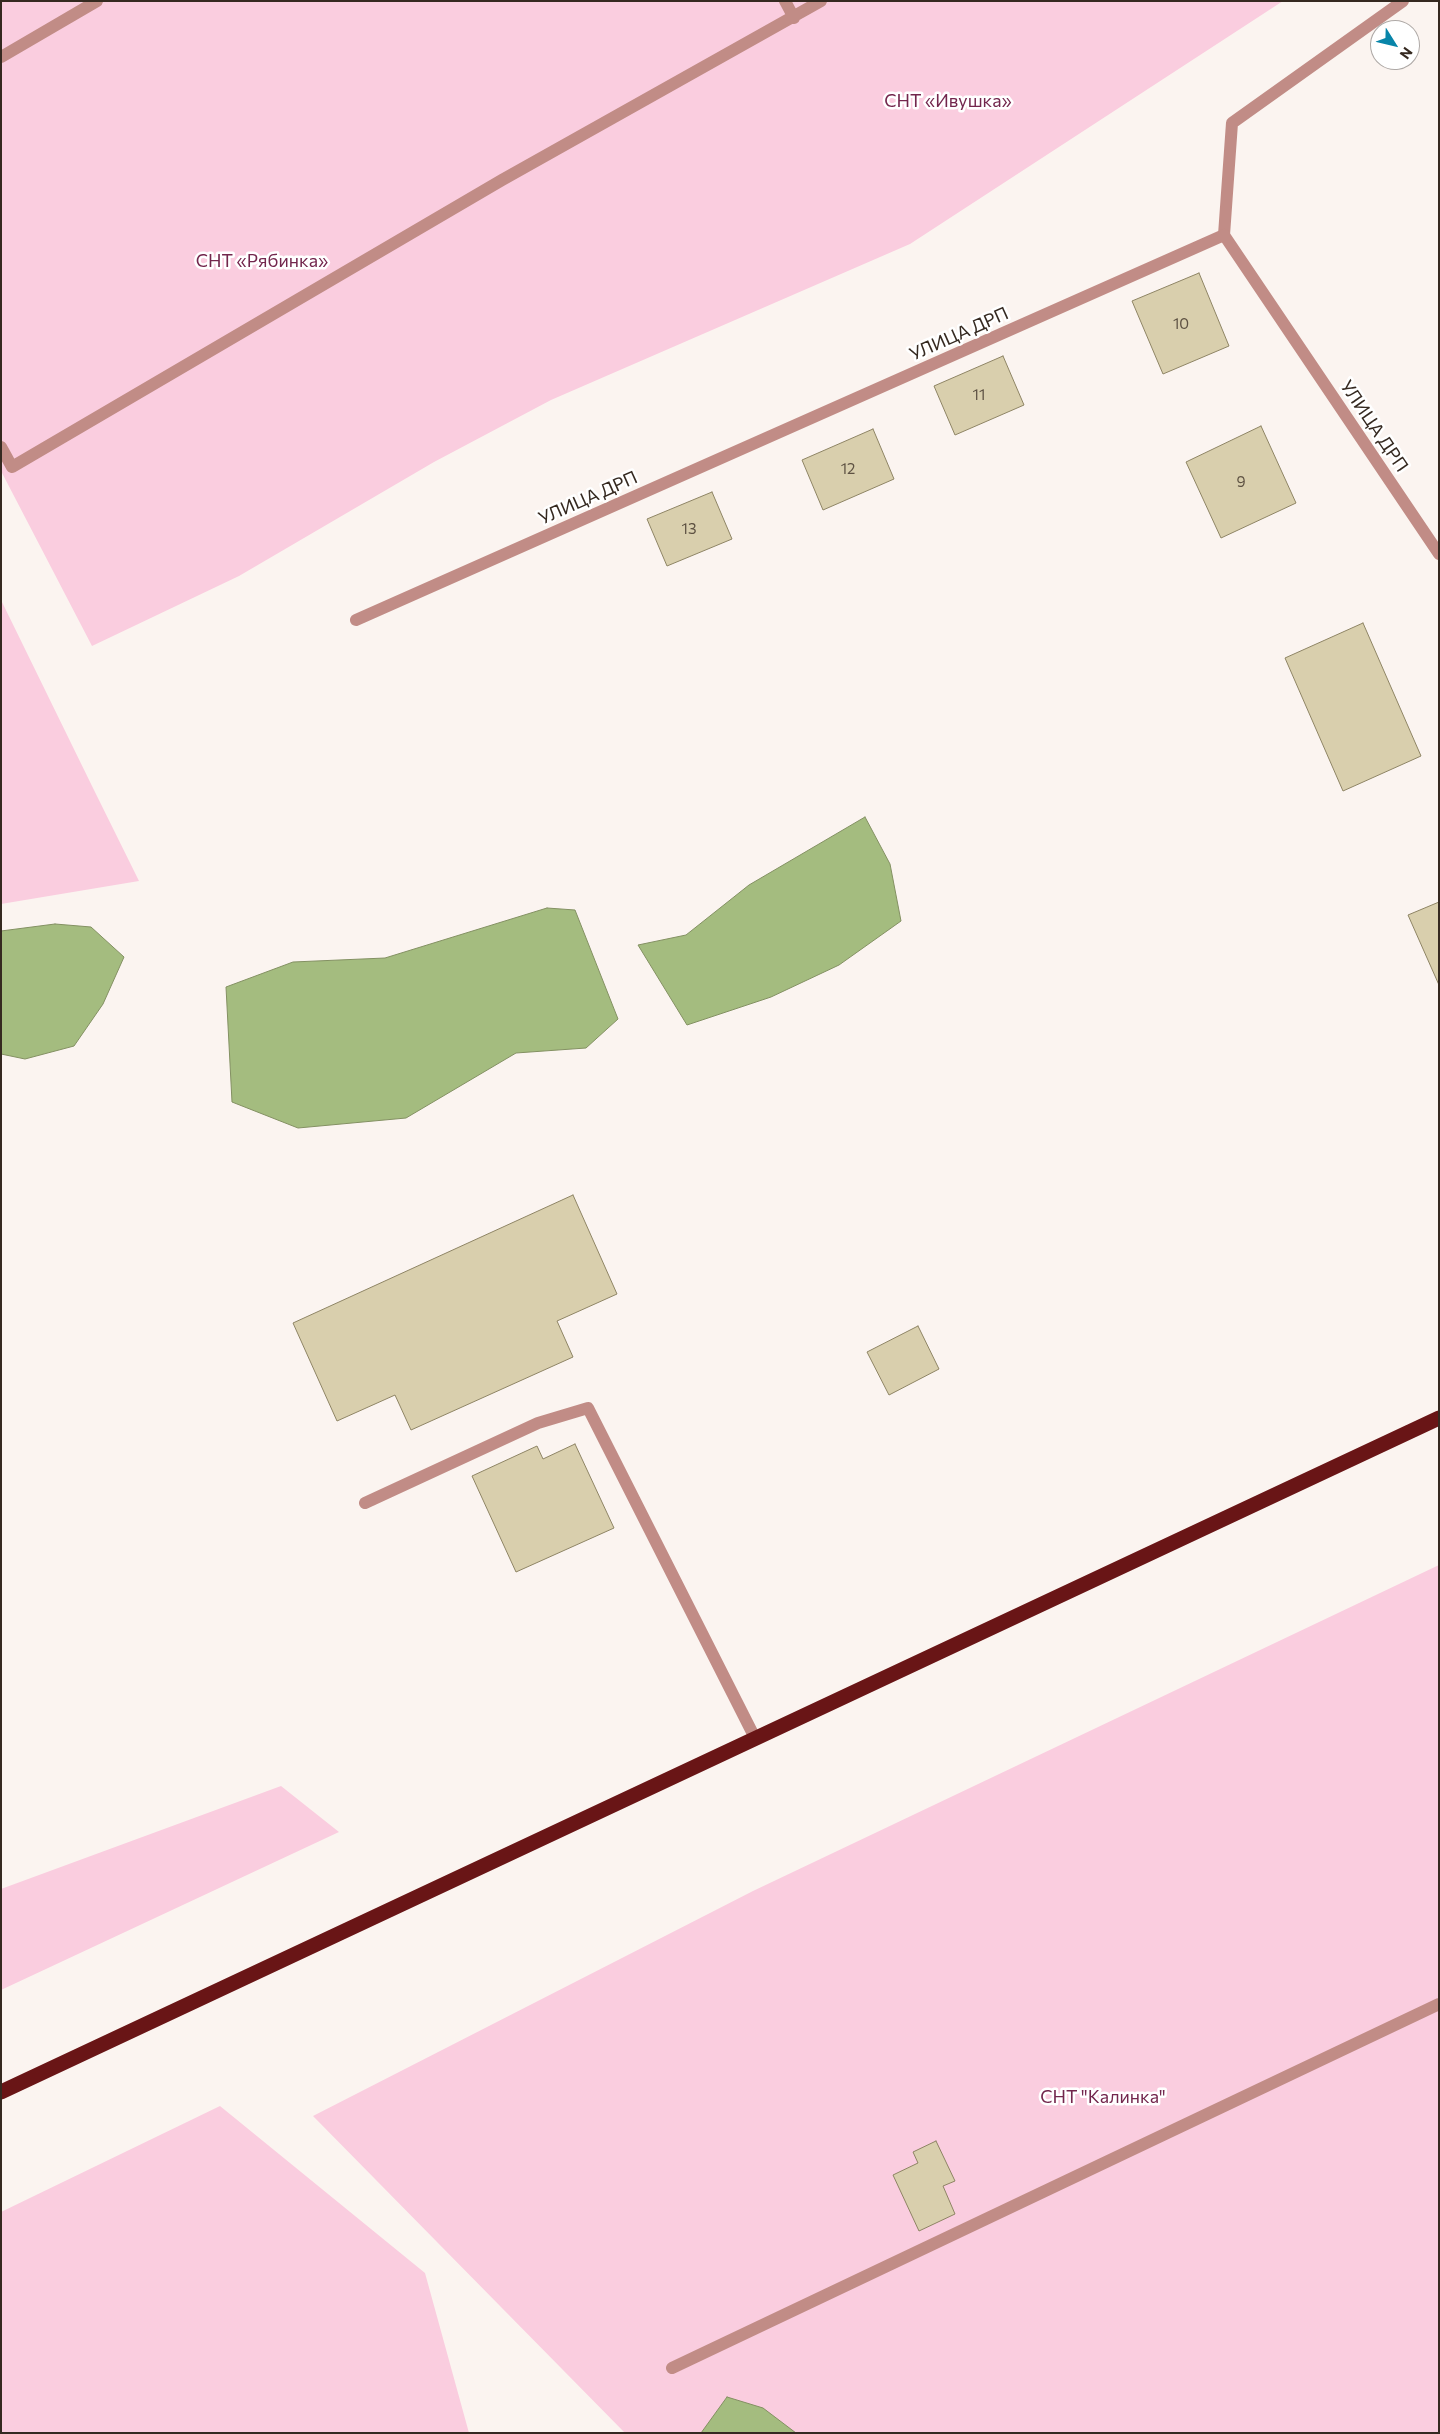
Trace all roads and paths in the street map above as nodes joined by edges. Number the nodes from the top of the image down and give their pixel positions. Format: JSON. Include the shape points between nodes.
{"nodes":[{"id":1,"x":97,"y":1,"type":"edge"},
{"id":2,"x":785,"y":1,"type":"edge"},
{"id":3,"x":821,"y":1,"type":"edge"},
{"id":4,"x":1403,"y":1,"type":"edge"},
{"id":5,"x":794,"y":18,"type":"junction"},
{"id":6,"x":1,"y":57,"type":"edge"},
{"id":7,"x":1224,"y":235,"type":"junction"},
{"id":8,"x":1,"y":447,"type":"edge"},
{"id":9,"x":1439,"y":554,"type":"edge"},
{"id":10,"x":356,"y":620,"type":"dead end"},
{"id":11,"x":1439,"y":1418,"type":"edge"},
{"id":12,"x":366,"y":1503,"type":"dead end"},
{"id":13,"x":755,"y":1738,"type":"junction"},
{"id":14,"x":1439,"y":2004,"type":"edge"},
{"id":15,"x":1,"y":2092,"type":"edge"},
{"id":16,"x":672,"y":2368,"type":"dead end"}],
"edges":[{"from":1,"to":6,"type":"street"},
{"from":2,"to":5,"type":"street"},
{"from":3,"to":5,"type":"street"},
{"from":4,"to":7,"type":"street","via":[[1232,123]]},
{"from":5,"to":8,"type":"street","via":[[502,180],[12,467]]},
{"from":7,"to":9,"type":"street","name":"УЛИЦА ДРП"},
{"from":7,"to":10,"type":"street","name":"УЛИЦА ДРП"},
{"from":11,"to":13,"type":"highway"},
{"from":12,"to":13,"type":"street","via":[[538,1423],[588,1408]]},
{"from":13,"to":15,"type":"highway"},
{"from":14,"to":16,"type":"street"}]}
